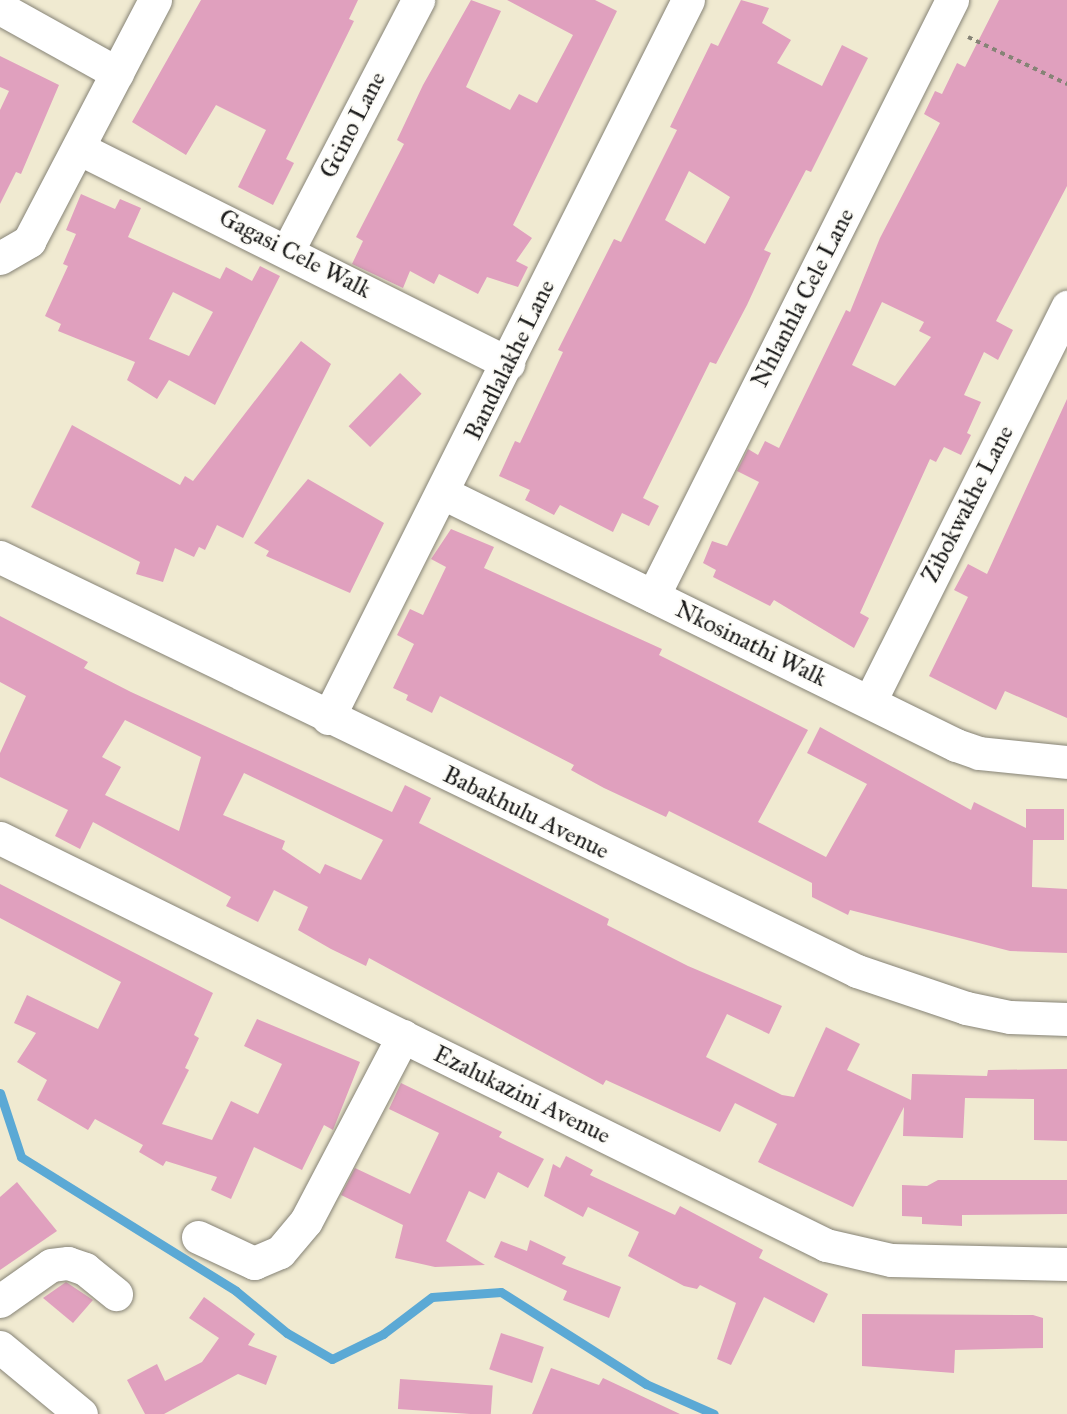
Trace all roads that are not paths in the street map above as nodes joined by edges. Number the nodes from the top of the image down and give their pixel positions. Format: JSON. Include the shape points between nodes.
{"nodes":[{"id":1,"x":155,"y":0,"type":"edge"},
{"id":2,"x":418,"y":0,"type":"edge"},
{"id":3,"x":688,"y":0,"type":"edge"},
{"id":4,"x":0,"y":8,"type":"edge"},
{"id":5,"x":947,"y":10,"type":"edge"},
{"id":6,"x":117,"y":73,"type":"junction"},
{"id":7,"x":80,"y":148,"type":"junction"},
{"id":8,"x":288,"y":250,"type":"junction"},
{"id":9,"x":0,"y":258,"type":"edge"},
{"id":10,"x":1067,"y":307,"type":"edge"},
{"id":11,"x":508,"y":363,"type":"junction"},
{"id":12,"x":445,"y":494,"type":"junction"},
{"id":13,"x":0,"y":557,"type":"edge"},
{"id":14,"x":653,"y":596,"type":"junction"},
{"id":15,"x":870,"y":701,"type":"junction"},
{"id":16,"x":328,"y":718,"type":"junction"},
{"id":17,"x":1067,"y":762,"type":"edge"},
{"id":18,"x":0,"y":837,"type":"edge"},
{"id":19,"x":1067,"y":1019,"type":"edge"},
{"id":20,"x":403,"y":1036,"type":"junction"},
{"id":21,"x":198,"y":1237,"type":"dead end"},
{"id":22,"x":1067,"y":1264,"type":"edge"},
{"id":23,"x":116,"y":1294,"type":"dead end"},
{"id":24,"x":0,"y":1301,"type":"edge"},
{"id":25,"x":0,"y":1347,"type":"edge"},
{"id":26,"x":81,"y":1414,"type":"edge"}],
"edges":[{"from":1,"to":6,"type":"street"},
{"from":2,"to":8,"type":"street","name":"Gcino Lane"},
{"from":3,"to":11,"type":"street","name":"Bandlalakhe Lane"},
{"from":4,"to":6,"type":"street"},
{"from":5,"to":14,"type":"street","name":"Nhlanhla Cele Lane"},
{"from":6,"to":7,"type":"street"},
{"from":7,"to":8,"type":"street","name":"Gagasi Cele Walk"},
{"from":7,"to":9,"type":"street","via":[[29,241]]},
{"from":8,"to":11,"type":"street","name":"Gagasi Cele Walk"},
{"from":10,"to":15,"type":"street","name":"Zibokwakhe Lane"},
{"from":11,"to":12,"type":"street","name":"Bandlalakhe Lane"},
{"from":12,"to":14,"type":"street","name":"Nkosinathi Walk"},
{"from":12,"to":16,"type":"street","name":"Bandlalakhe Lane"},
{"from":13,"to":16,"type":"street","name":"Babakhulu Avenue"},
{"from":14,"to":15,"type":"street","name":"Nkosinathi Walk"},
{"from":15,"to":17,"type":"street","name":"Nkosinathi Walk","via":[[980,753]]},
{"from":16,"to":19,"type":"street","name":"Babakhulu Avenue","via":[[856,971],[966,1008],[1010,1017]]},
{"from":18,"to":20,"type":"street","name":"Ezalukazini Avenue"},
{"from":20,"to":21,"type":"street","via":[[306,1221],[280,1252],[254,1263]]},
{"from":20,"to":22,"type":"street","name":"Ezalukazini Avenue","via":[[826,1245],[891,1260]]},
{"from":23,"to":24,"type":"street","via":[[85,1269],[68,1263],[51,1265]]},
{"from":25,"to":26,"type":"street"}]}
